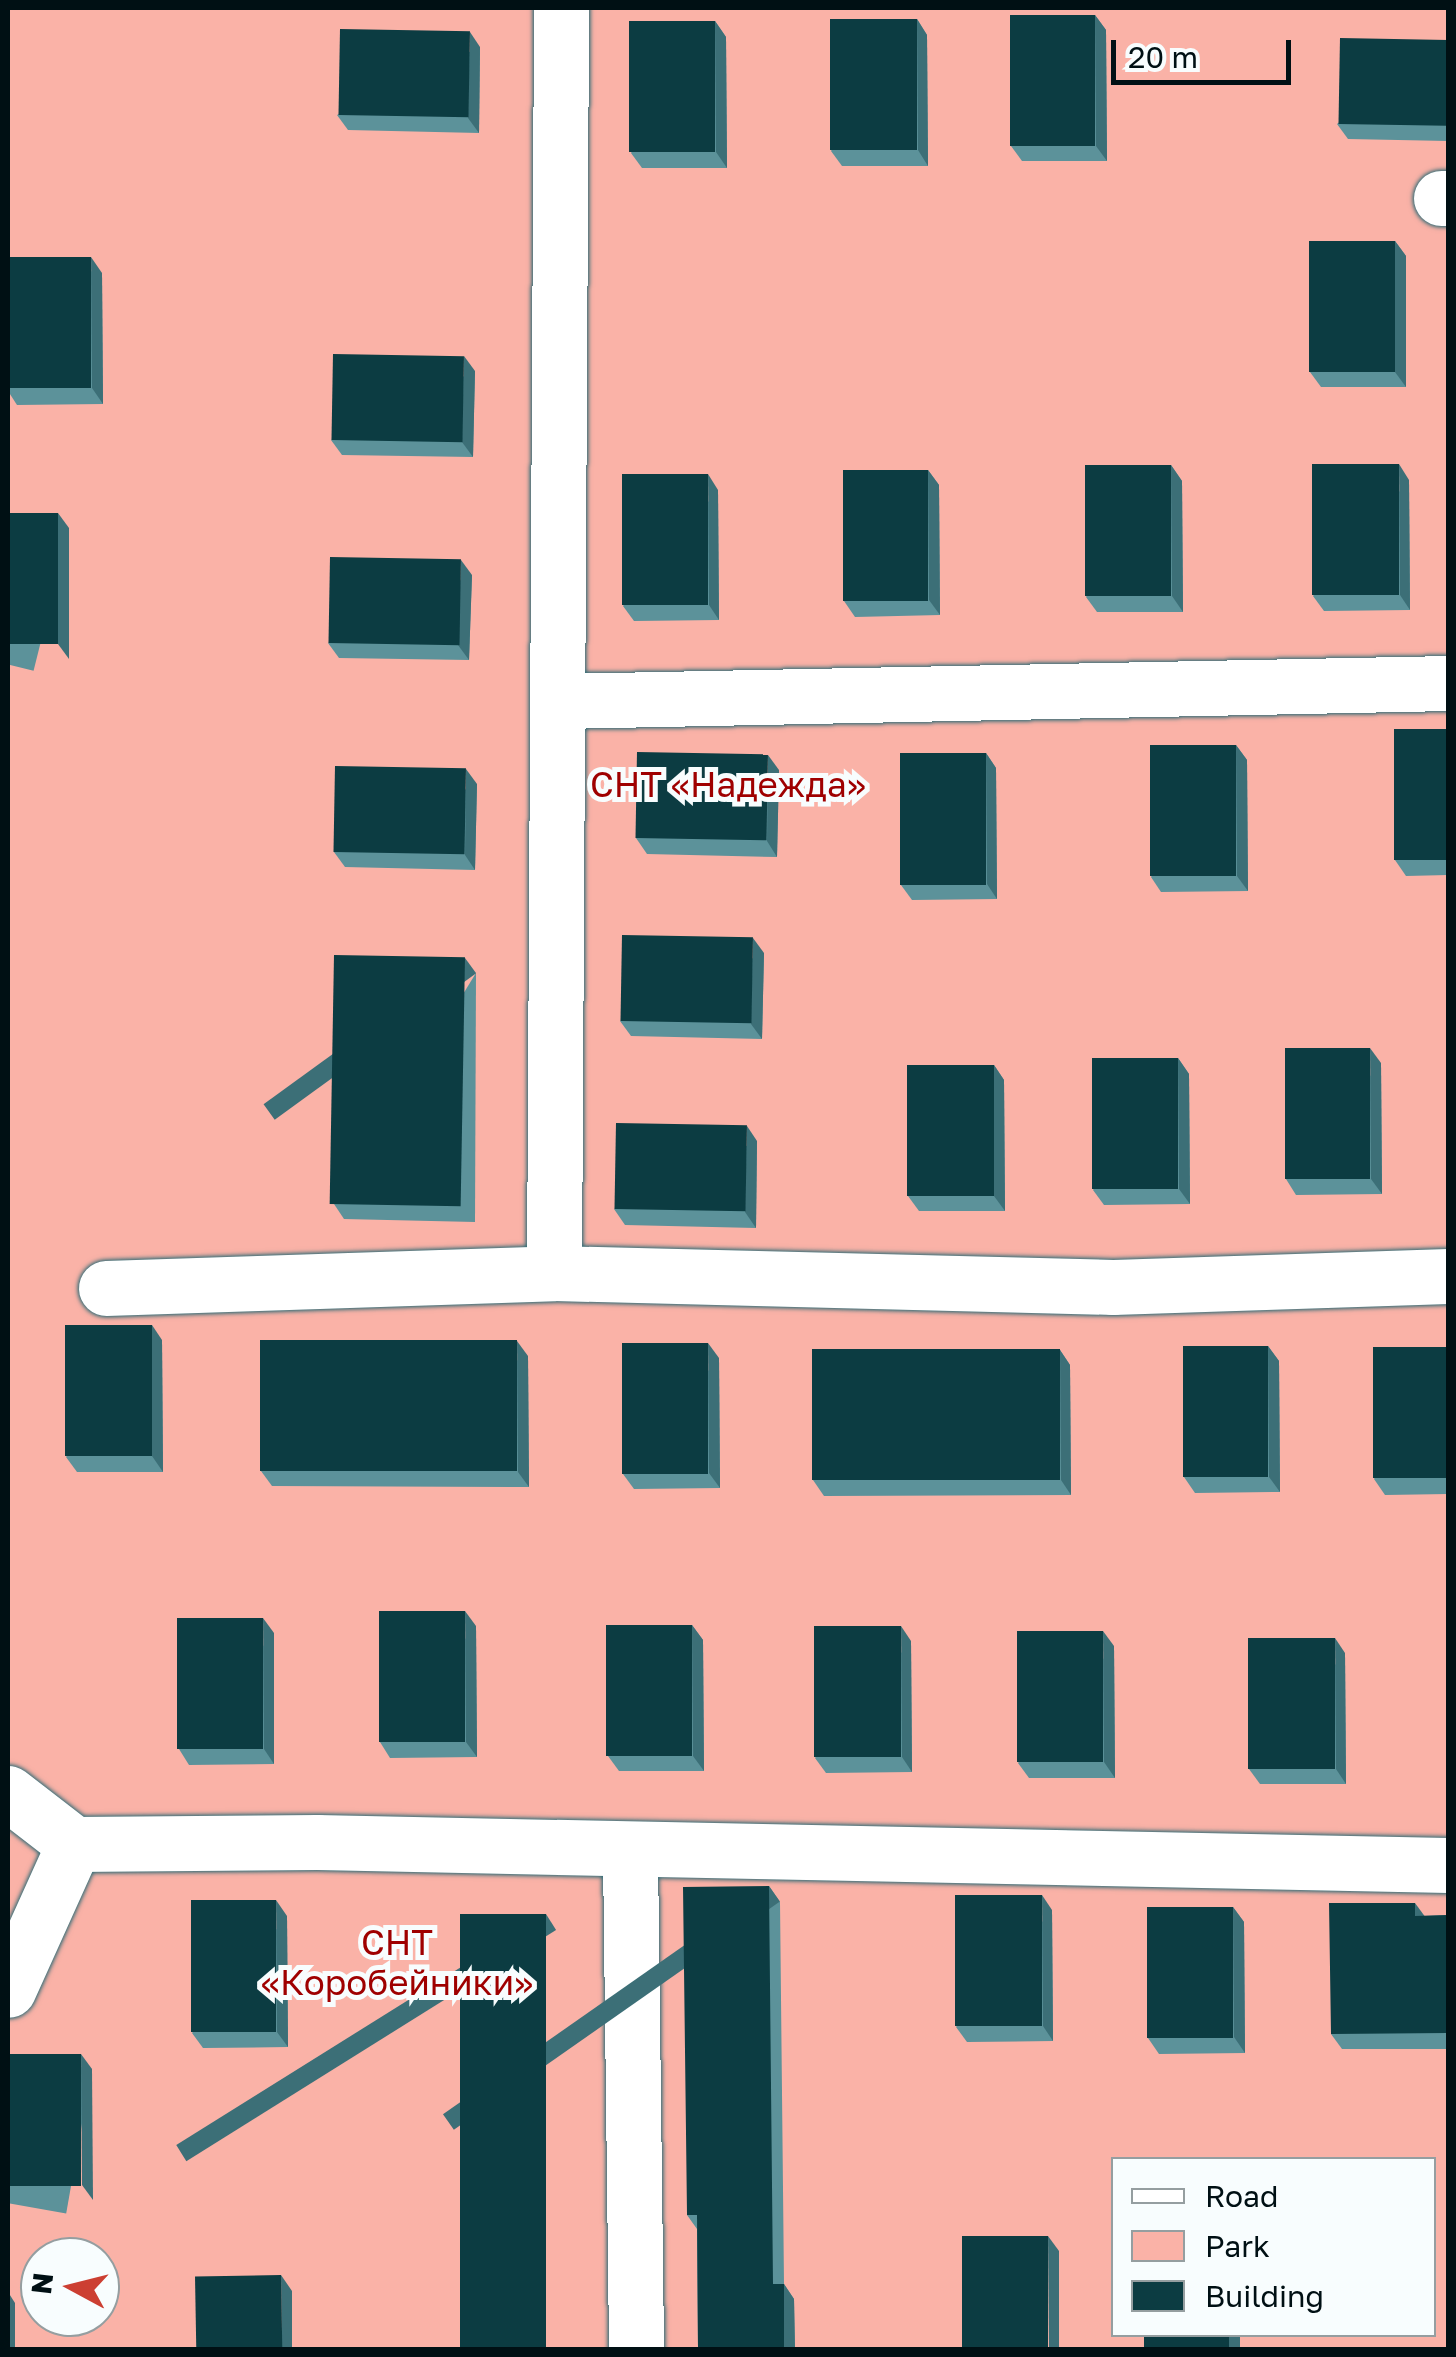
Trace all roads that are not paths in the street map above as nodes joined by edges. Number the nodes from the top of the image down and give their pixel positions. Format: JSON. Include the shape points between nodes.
{"nodes":[{"id":1,"x":561,"y":8,"type":"edge"},
{"id":2,"x":1448,"y":683,"type":"edge"},
{"id":3,"x":561,"y":701,"type":"junction"},
{"id":4,"x":554,"y":1274,"type":"junction"},
{"id":5,"x":1448,"y":1276,"type":"edge"},
{"id":6,"x":106,"y":1288,"type":"dead end"},
{"id":7,"x":8,"y":1793,"type":"edge"},
{"id":8,"x":74,"y":1844,"type":"junction"},
{"id":9,"x":630,"y":1853,"type":"junction"},
{"id":10,"x":1448,"y":1864,"type":"edge"},
{"id":11,"x":8,"y":1990,"type":"edge"},
{"id":12,"x":636,"y":2350,"type":"edge"}],
"edges":[{"from":1,"to":3,"type":"street"},
{"from":2,"to":3,"type":"street"},
{"from":3,"to":4,"type":"street"},
{"from":4,"to":5,"type":"street","via":[[1113,1286]]},
{"from":4,"to":6,"type":"street"},
{"from":7,"to":8,"type":"street"},
{"from":8,"to":9,"type":"street","via":[[317,1842]]},
{"from":8,"to":11,"type":"street"},
{"from":9,"to":10,"type":"street"},
{"from":9,"to":12,"type":"street"}]}
